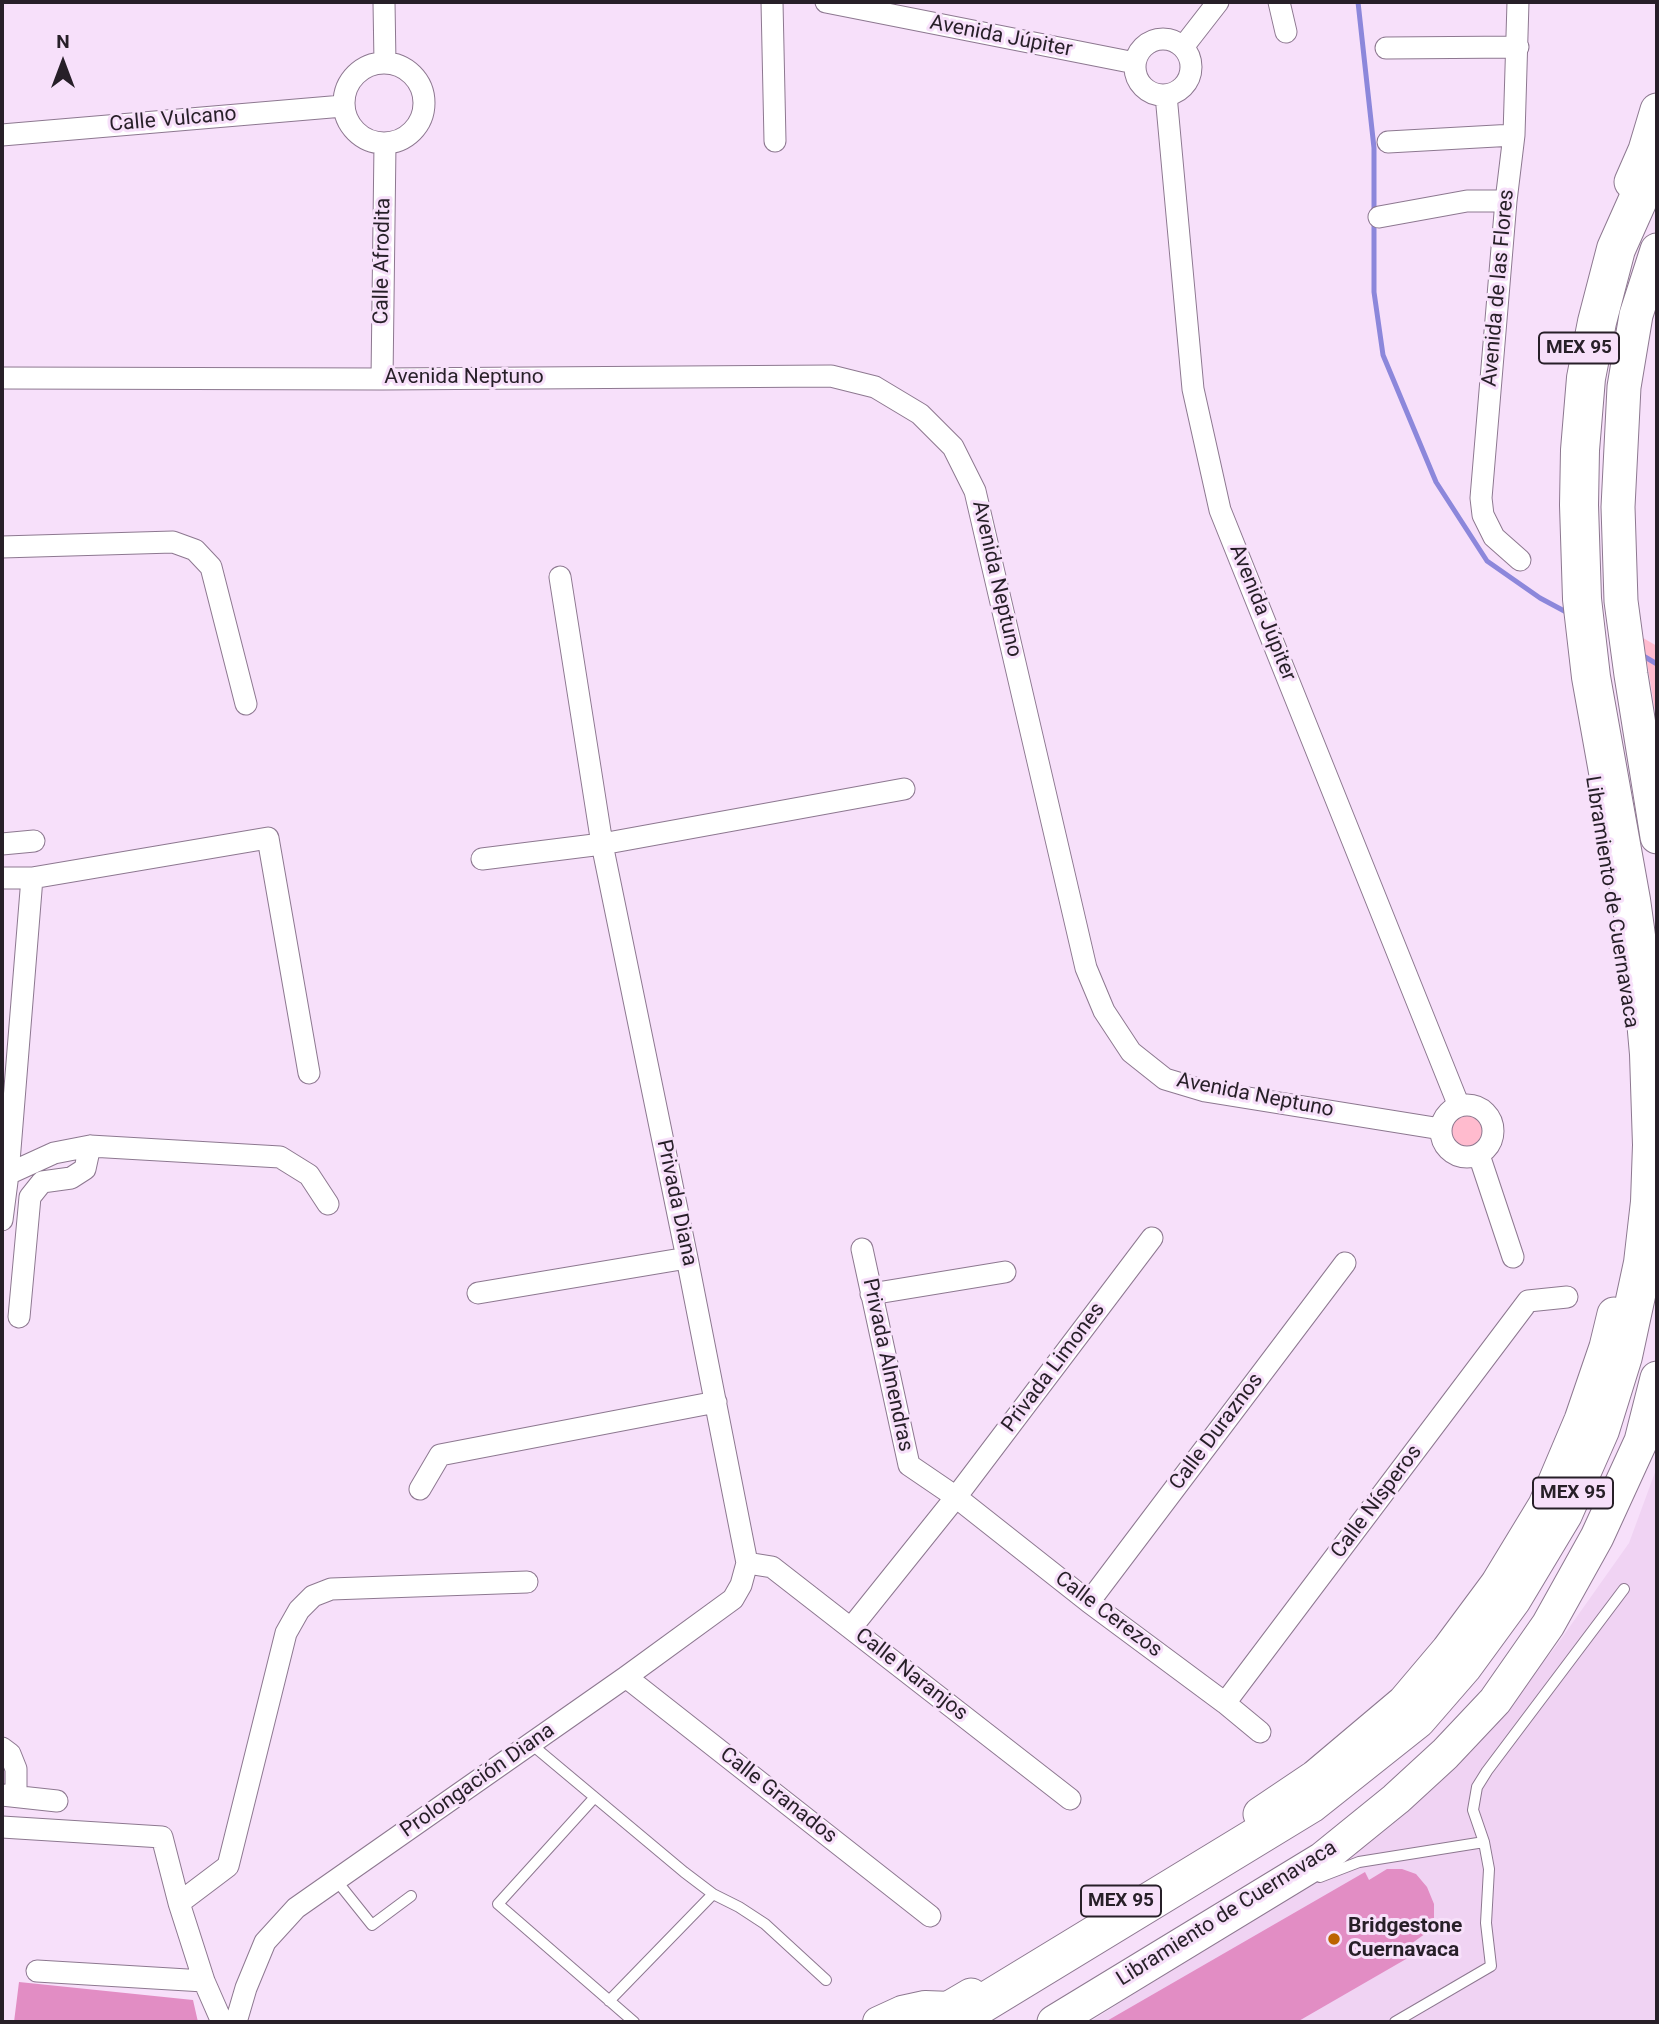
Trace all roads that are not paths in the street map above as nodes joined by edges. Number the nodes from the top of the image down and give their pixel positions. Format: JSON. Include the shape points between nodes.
{"nodes":[{"id":1,"x":384,"y":2,"type":"edge"},
{"id":2,"x":772,"y":2,"type":"edge"},
{"id":3,"x":825,"y":2,"type":"edge"},
{"id":4,"x":1218,"y":2,"type":"edge"},
{"id":5,"x":1279,"y":2,"type":"edge"},
{"id":6,"x":1518,"y":2,"type":"edge"},
{"id":7,"x":1286,"y":32,"type":"dead end"},
{"id":8,"x":1183,"y":47,"type":"junction"},
{"id":9,"x":1518,"y":47,"type":"junction"},
{"id":10,"x":1386,"y":48,"type":"dead end"},
{"id":11,"x":385,"y":63,"type":"junction"},
{"id":12,"x":1135,"y":63,"type":"junction"},
{"id":13,"x":1166,"y":95,"type":"junction"},
{"id":14,"x":343,"y":106,"type":"junction"},
{"id":15,"x":1657,"y":110,"type":"edge"},
{"id":16,"x":2,"y":135,"type":"edge"},
{"id":17,"x":1514,"y":135,"type":"junction"},
{"id":18,"x":775,"y":141,"type":"dead end"},
{"id":19,"x":1388,"y":142,"type":"dead end"},
{"id":20,"x":385,"y":144,"type":"junction"},
{"id":21,"x":1657,"y":157,"type":"edge"},
{"id":22,"x":1506,"y":201,"type":"junction"},
{"id":23,"x":1657,"y":215,"type":"edge"},
{"id":24,"x":1379,"y":217,"type":"dead end"},
{"id":25,"x":1657,"y":250,"type":"edge"},
{"id":26,"x":2,"y":378,"type":"edge"},
{"id":27,"x":382,"y":379,"type":"junction"},
{"id":28,"x":2,"y":547,"type":"edge"},
{"id":29,"x":1520,"y":560,"type":"dead end"},
{"id":30,"x":560,"y":577,"type":"dead end"},
{"id":31,"x":1593,"y":599,"type":"junction"},
{"id":32,"x":1603,"y":677,"type":"junction"},
{"id":33,"x":246,"y":705,"type":"dead end"},
{"id":34,"x":904,"y":789,"type":"dead end"},
{"id":35,"x":1657,"y":837,"type":"edge"},
{"id":36,"x":34,"y":841,"type":"dead end"},
{"id":37,"x":2,"y":844,"type":"edge"},
{"id":38,"x":602,"y":844,"type":"junction"},
{"id":39,"x":482,"y":859,"type":"dead end"},
{"id":40,"x":2,"y":878,"type":"edge"},
{"id":41,"x":32,"y":878,"type":"junction"},
{"id":42,"x":1657,"y":964,"type":"edge"},
{"id":43,"x":309,"y":1073,"type":"dead end"},
{"id":44,"x":1459,"y":1106,"type":"junction"},
{"id":45,"x":1441,"y":1129,"type":"junction"},
{"id":46,"x":90,"y":1146,"type":"junction"},
{"id":47,"x":1479,"y":1155,"type":"junction"},
{"id":48,"x":8,"y":1174,"type":"junction"},
{"id":49,"x":328,"y":1204,"type":"dead end"},
{"id":50,"x":2,"y":1220,"type":"edge"},
{"id":51,"x":1153,"y":1238,"type":"dead end"},
{"id":52,"x":862,"y":1249,"type":"dead end"},
{"id":53,"x":1513,"y":1257,"type":"dead end"},
{"id":54,"x":687,"y":1258,"type":"junction"},
{"id":55,"x":1345,"y":1263,"type":"dead end"},
{"id":56,"x":1005,"y":1272,"type":"dead end"},
{"id":57,"x":1657,"y":1290,"type":"edge"},
{"id":58,"x":478,"y":1293,"type":"dead end"},
{"id":59,"x":872,"y":1294,"type":"junction"},
{"id":60,"x":1567,"y":1297,"type":"dead end"},
{"id":61,"x":19,"y":1317,"type":"dead end"},
{"id":62,"x":1657,"y":1378,"type":"edge"},
{"id":63,"x":716,"y":1402,"type":"junction"},
{"id":64,"x":420,"y":1489,"type":"dead end"},
{"id":65,"x":956,"y":1497,"type":"junction"},
{"id":66,"x":747,"y":1563,"type":"junction"},
{"id":67,"x":527,"y":1582,"type":"dead end"},
{"id":68,"x":1624,"y":1589,"type":"dead end"},
{"id":69,"x":1088,"y":1602,"type":"junction"},
{"id":70,"x":851,"y":1628,"type":"junction"},
{"id":71,"x":626,"y":1677,"type":"junction"},
{"id":72,"x":1225,"y":1703,"type":"junction"},
{"id":73,"x":1260,"y":1732,"type":"dead end"},
{"id":74,"x":531,"y":1744,"type":"junction"},
{"id":75,"x":2,"y":1748,"type":"edge"},
{"id":76,"x":9,"y":1796,"type":"edge"},
{"id":77,"x":594,"y":1798,"type":"junction"},
{"id":78,"x":1070,"y":1799,"type":"dead end"},
{"id":79,"x":57,"y":1801,"type":"dead end"},
{"id":80,"x":2,"y":1827,"type":"edge"},
{"id":81,"x":1484,"y":1842,"type":"junction"},
{"id":82,"x":336,"y":1880,"type":"junction"},
{"id":83,"x":713,"y":1894,"type":"junction"},
{"id":84,"x":411,"y":1896,"type":"dead end"},
{"id":85,"x":179,"y":1903,"type":"junction"},
{"id":86,"x":930,"y":1916,"type":"dead end"},
{"id":87,"x":37,"y":1971,"type":"dead end"},
{"id":88,"x":826,"y":1980,"type":"dead end"},
{"id":89,"x":1123,"y":1980,"type":"junction"},
{"id":90,"x":204,"y":1981,"type":"junction"},
{"id":91,"x":609,"y":2001,"type":"junction"},
{"id":92,"x":943,"y":2017,"type":"edge"},
{"id":93,"x":1064,"y":2020,"type":"edge"},
{"id":94,"x":222,"y":2022,"type":"edge"},
{"id":95,"x":236,"y":2022,"type":"edge"},
{"id":96,"x":634,"y":2022,"type":"edge"},
{"id":97,"x":878,"y":2022,"type":"edge"},
{"id":98,"x":995,"y":2022,"type":"edge"},
{"id":99,"x":1395,"y":2022,"type":"edge"}],
"edges":[{"from":1,"to":11,"type":"street"},
{"from":2,"to":18,"type":"street"},
{"from":3,"to":12,"type":"street","name":"Avenida Júpiter"},
{"from":4,"to":8,"type":"street"},
{"from":5,"to":7,"type":"street"},
{"from":6,"to":9,"type":"street","name":"Avenida de las Flores"},
{"from":8,"to":12,"type":"street","via":[[1160,39],[1142,48]]},
{"from":8,"to":13,"type":"street","via":[[1190,60],[1189,77],[1185,85]]},
{"from":9,"to":10,"type":"street"},
{"from":9,"to":17,"type":"street","name":"Avenida de las Flores"},
{"from":11,"to":14,"type":"street","via":[[368,66],[355,75]]},
{"from":11,"to":20,"type":"street","via":[[414,75],[426,103],[414,132]]},
{"from":12,"to":13,"type":"street","via":[[1139,81],[1148,90]]},
{"from":13,"to":44,"type":"street","name":"Avenida Júpiter","via":[[1192,389],[1220,510]]},
{"from":14,"to":16,"type":"street","name":"Calle Vulcano"},
{"from":14,"to":20,"type":"street","via":[[357,133]]},
{"from":15,"to":31,"type":"main road","number":"MEX 95","via":[[1645,150],[1610,226],[1573,377],[1566,447]]},
{"from":17,"to":19,"type":"street"},
{"from":17,"to":22,"type":"street","name":"Avenida de las Flores"},
{"from":20,"to":27,"type":"street","name":"Calle Afrodita"},
{"from":21,"to":31,"type":"highway","number":"MEX 95","via":[[1616,249],[1586,378],[1579,506]]},
{"from":22,"to":24,"type":"street","via":[[1467,201]]},
{"from":22,"to":29,"type":"street","name":"Avenida de las Flores","via":[[1481,498],[1494,537]]},
{"from":23,"to":31,"type":"highway","number":"MEX 95","via":[[1625,311],[1608,384]]},
{"from":25,"to":31,"type":"main road","number":"MEX 95","via":[[1636,315],[1624,387],[1618,507]]},
{"from":26,"to":27,"type":"street","name":"Avenida Neptuno"},
{"from":27,"to":45,"type":"street","name":"Avenida Neptuno","via":[[831,376],[875,387],[920,414],[953,447],[975,491],[1086,968],[1104,1012],[1131,1052],[1165,1079],[1205,1091]]},
{"from":28,"to":33,"type":"street","via":[[173,542],[195,550],[211,567]]},
{"from":30,"to":38,"type":"street","name":"Privada Diana"},
{"from":31,"to":32,"type":"highway","number":"MEX 95"},
{"from":32,"to":35,"type":"main road","number":"MEX 95"},
{"from":32,"to":42,"type":"highway","number":"MEX 95"},
{"from":32,"to":92,"type":"highway","number":"MEX 95","via":[[1643,986],[1652,1145],[1650,1202],[1643,1263],[1623,1356],[1601,1430],[1563,1514],[1512,1599],[1463,1666],[1416,1718],[1310,1804]]},
{"from":34,"to":38,"type":"street"},
{"from":36,"to":37,"type":"street"},
{"from":38,"to":39,"type":"street"},
{"from":38,"to":54,"type":"street","name":"Privada Diana"},
{"from":40,"to":41,"type":"street"},
{"from":41,"to":43,"type":"street","via":[[268,838]]},
{"from":41,"to":48,"type":"street"},
{"from":44,"to":45,"type":"street","via":[[1450,1111]]},
{"from":44,"to":47,"type":"street","via":[[1479,1107],[1492,1121],[1493,1141]]},
{"from":45,"to":47,"type":"street","via":[[1452,1153],[1470,1158]]},
{"from":46,"to":48,"type":"street","via":[[54,1153]]},
{"from":46,"to":49,"type":"street","via":[[280,1157],[309,1175]]},
{"from":46,"to":61,"type":"street","via":[[85,1169],[71,1178],[42,1182],[30,1197]]},
{"from":47,"to":53,"type":"street"},
{"from":48,"to":50,"type":"street"},
{"from":51,"to":65,"type":"street","name":"Privada Limones"},
{"from":52,"to":59,"type":"street","name":"Privada Almendras"},
{"from":54,"to":58,"type":"street"},
{"from":54,"to":63,"type":"street","name":"Privada Diana"},
{"from":55,"to":69,"type":"street","name":"Calle Duraznos"},
{"from":56,"to":59,"type":"street"},
{"from":57,"to":98,"type":"highway","number":"MEX 95","via":[[1618,1438],[1580,1526],[1529,1613],[1476,1684],[1426,1737],[1307,1832]]},
{"from":59,"to":65,"type":"street","name":"Privada Almendras","via":[[909,1465]]},
{"from":60,"to":72,"type":"street","name":"Calle Nísperos","via":[[1528,1300]]},
{"from":62,"to":89,"type":"main road","name":"Libramiento de Cuernavaca","number":"MEX 95","via":[[1641,1441],[1598,1538],[1548,1625],[1495,1701],[1406,1790],[1322,1858]]},
{"from":63,"to":64,"type":"street","via":[[440,1455]]},
{"from":63,"to":66,"type":"street","name":"Privada Diana"},
{"from":65,"to":69,"type":"street","name":"Calle Cerezos"},
{"from":65,"to":70,"type":"street","name":"Privada Limones"},
{"from":66,"to":70,"type":"street","name":"Calle Naranjos","via":[[772,1567]]},
{"from":66,"to":71,"type":"street","name":"Prolongación Diana","via":[[733,1599]]},
{"from":67,"to":85,"type":"street","via":[[331,1589],[313,1596],[286,1633],[228,1866]]},
{"from":68,"to":81,"type":"lane","via":[[1477,1787],[1473,1810]]},
{"from":69,"to":72,"type":"street","name":"Calle Cerezos"},
{"from":70,"to":78,"type":"street","name":"Calle Naranjos"},
{"from":71,"to":74,"type":"street","name":"Prolongación Diana"},
{"from":71,"to":86,"type":"street","name":"Calle Granados"},
{"from":72,"to":73,"type":"street","name":"Calle Cerezos"},
{"from":74,"to":77,"type":"lane"},
{"from":74,"to":82,"type":"street","name":"Prolongación Diana"},
{"from":75,"to":76,"type":"street","via":[[16,1769]]},
{"from":76,"to":79,"type":"street"},
{"from":77,"to":83,"type":"lane"},
{"from":77,"to":91,"type":"lane","via":[[498,1904]]},
{"from":80,"to":85,"type":"street","via":[[162,1837]]},
{"from":81,"to":89,"type":"lane","via":[[1359,1862],[1282,1892],[1135,1979]]},
{"from":81,"to":99,"type":"lane","via":[[1492,1966]]},
{"from":82,"to":84,"type":"lane","via":[[372,1925]]},
{"from":82,"to":95,"type":"street","name":"Prolongación Diana","via":[[296,1908],[265,1942]]},
{"from":83,"to":88,"type":"lane","via":[[765,1924]]},
{"from":83,"to":91,"type":"lane"},
{"from":85,"to":90,"type":"street"},
{"from":87,"to":90,"type":"street"},
{"from":89,"to":93,"type":"main road","name":"Libramiento de Cuernavaca","number":"MEX 95"},
{"from":90,"to":94,"type":"street"},
{"from":91,"to":96,"type":"lane"},
{"from":92,"to":97,"type":"street","via":[[925,2006]]}]}
